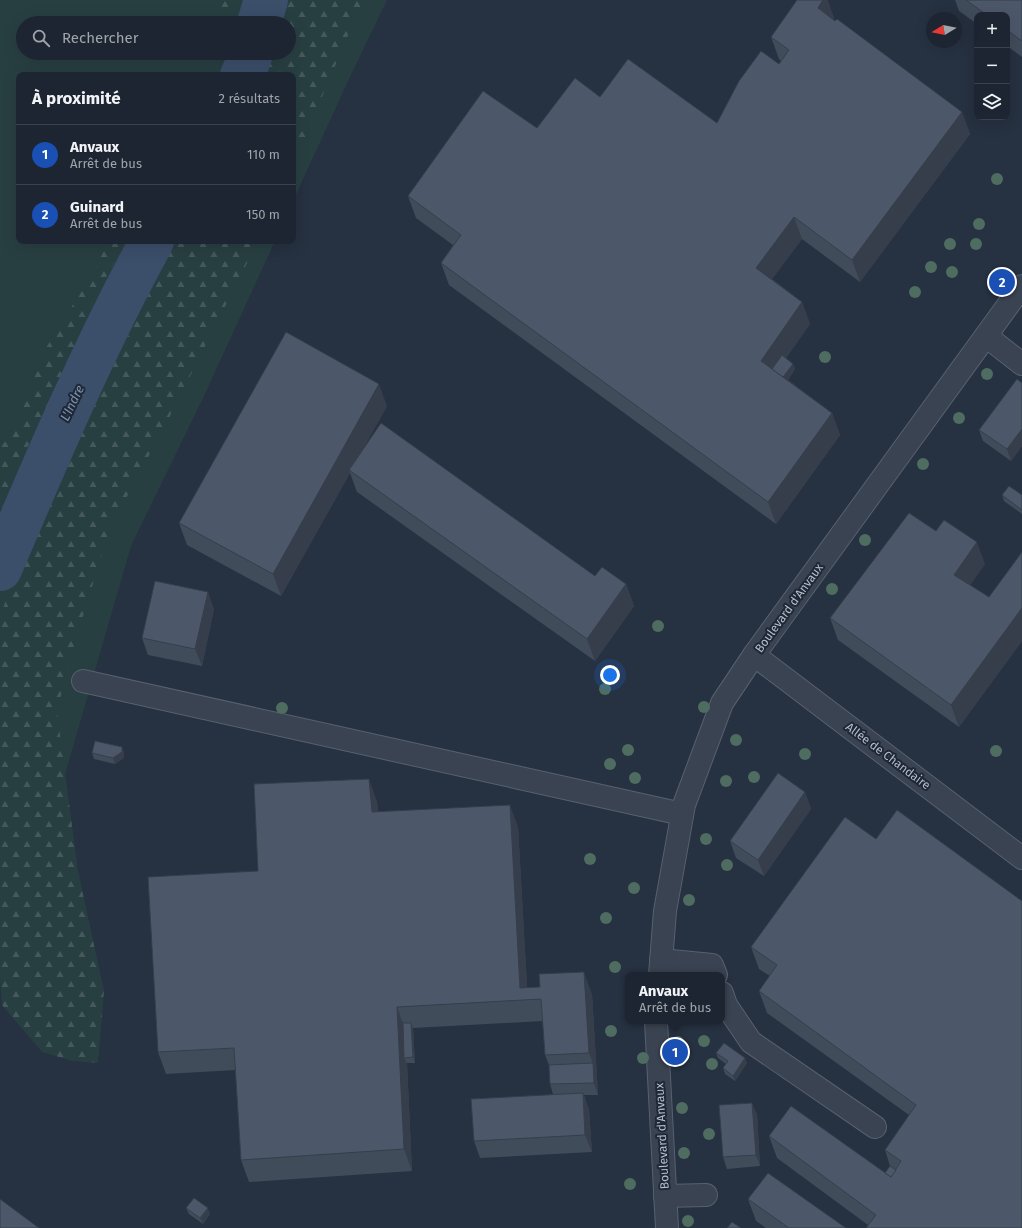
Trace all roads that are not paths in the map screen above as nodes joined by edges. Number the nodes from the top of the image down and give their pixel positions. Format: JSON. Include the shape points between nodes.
{"nodes":[{"id":1,"x":1022,"y":286,"type":"edge"},
{"id":2,"x":986,"y":336,"type":"junction"},
{"id":3,"x":1022,"y":364,"type":"edge"},
{"id":4,"x":754,"y":655,"type":"junction"},
{"id":5,"x":83,"y":681,"type":"dead end"},
{"id":6,"x":682,"y":814,"type":"junction"},
{"id":7,"x":1022,"y":858,"type":"edge"},
{"id":8,"x":661,"y":968,"type":"edge"},
{"id":9,"x":715,"y":972,"type":"edge"},
{"id":10,"x":725,"y":1002,"type":"edge"},
{"id":11,"x":656,"y":1024,"type":"edge"},
{"id":12,"x":875,"y":1127,"type":"dead end"},
{"id":13,"x":706,"y":1195,"type":"dead end"},
{"id":14,"x":665,"y":1196,"type":"junction"},
{"id":15,"x":667,"y":1228,"type":"edge"}],
"edges":[{"from":1,"to":2,"type":"street","name":"Boulevard d'Anvaux"},
{"from":2,"to":3,"type":"street"},
{"from":2,"to":4,"type":"street","name":"Boulevard d'Anvaux"},
{"from":4,"to":6,"type":"street","name":"Boulevard d'Anvaux","via":[[722,703]]},
{"from":4,"to":7,"type":"street","name":"Allée de Chandaire"},
{"from":5,"to":6,"type":"street"},
{"from":6,"to":8,"type":"street","name":"Boulevard d'Anvaux","via":[[665,911]]},
{"from":8,"to":9,"type":"street","via":[[712,965]]},
{"from":10,"to":12,"type":"street","via":[[751,1042]]},
{"from":11,"to":14,"type":"street","name":"Boulevard d'Anvaux"},
{"from":13,"to":14,"type":"street"},
{"from":14,"to":15,"type":"street","name":"Boulevard d'Anvaux"}]}
